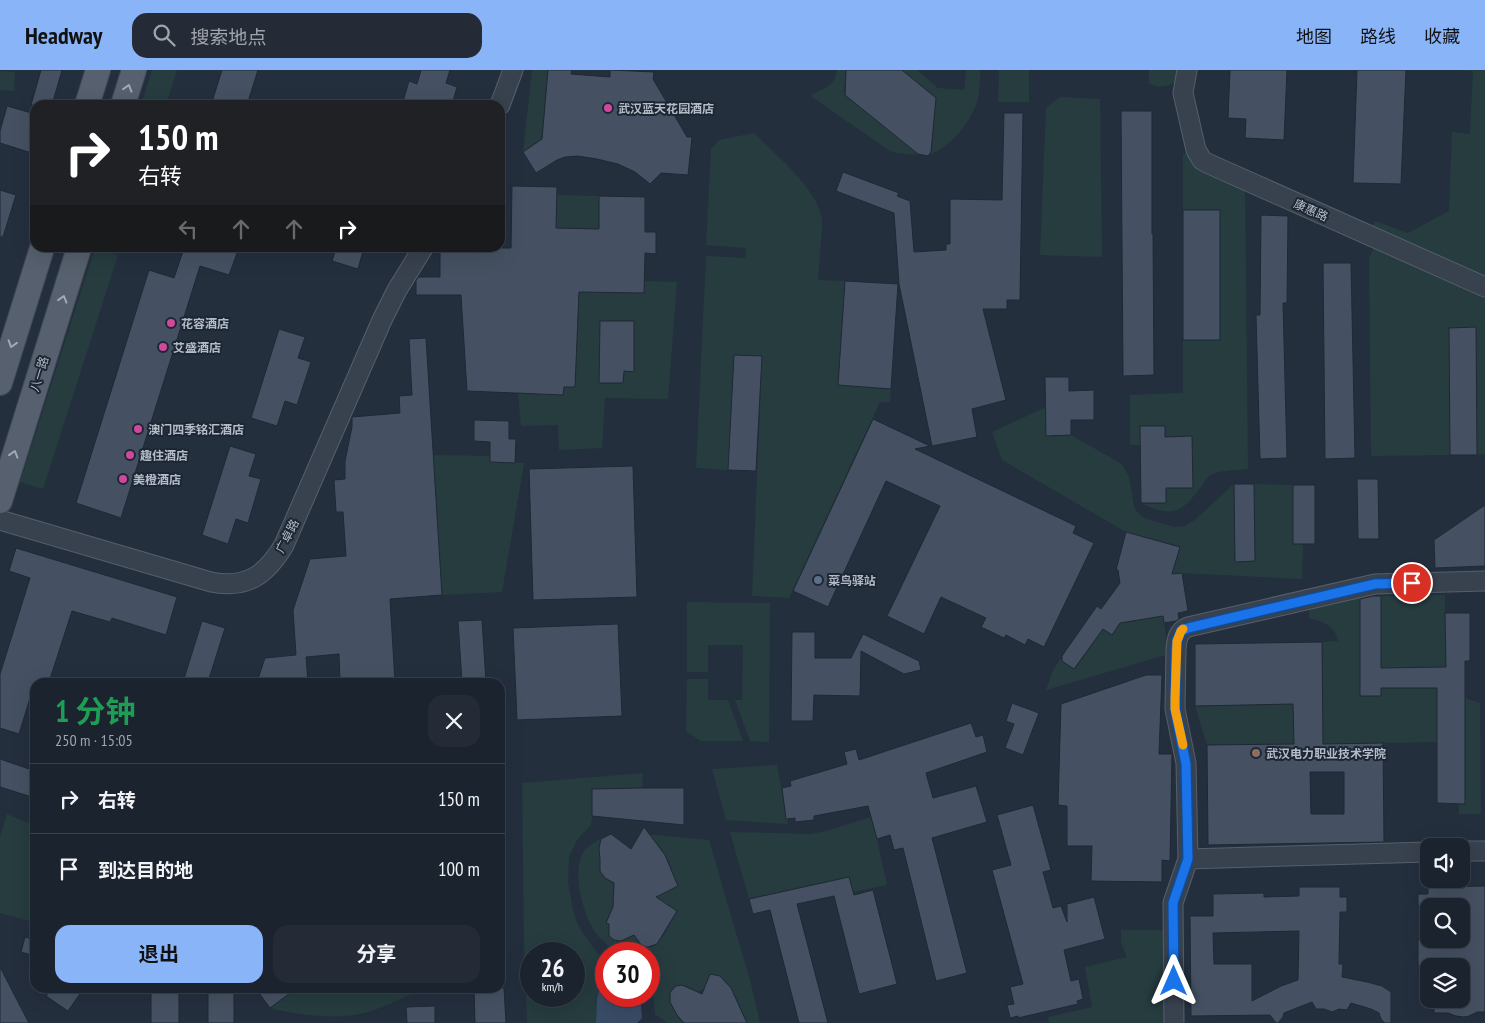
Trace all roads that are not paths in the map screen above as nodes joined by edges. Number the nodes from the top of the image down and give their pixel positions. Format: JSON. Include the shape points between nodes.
{"nodes":[{"id":1,"x":98,"y":70,"type":"edge"},
{"id":2,"x":134,"y":70,"type":"edge"},
{"id":3,"x":513,"y":70,"type":"edge"},
{"id":4,"x":1187,"y":70,"type":"edge"},
{"id":5,"x":89,"y":100,"type":"edge"},
{"id":6,"x":125,"y":100,"type":"edge"},
{"id":7,"x":502,"y":100,"type":"edge"},
{"id":8,"x":41,"y":252,"type":"edge"},
{"id":9,"x":77,"y":252,"type":"edge"},
{"id":10,"x":421,"y":252,"type":"edge"},
{"id":11,"x":1485,"y":286,"type":"edge"},
{"id":12,"x":0,"y":383,"type":"edge"},
{"id":13,"x":0,"y":501,"type":"edge"},
{"id":14,"x":0,"y":520,"type":"edge"},
{"id":15,"x":1485,"y":581,"type":"edge"},
{"id":16,"x":1470,"y":851,"type":"edge"},
{"id":17,"x":1485,"y":851,"type":"edge"},
{"id":18,"x":1420,"y":852,"type":"edge"},
{"id":19,"x":1188,"y":859,"type":"junction"},
{"id":20,"x":1174,"y":1023,"type":"edge"}],
"edges":[{"from":1,"to":5,"type":"main road"},
{"from":6,"to":2,"type":"main road","one_way":true},
{"from":3,"to":7,"type":"street"},
{"from":4,"to":11,"type":"street","name":"康惠路","via":[[1183,93],[1196,150],[1207,164]]},
{"from":8,"to":12,"type":"main road","one_way":true},
{"from":13,"to":9,"type":"main road","name":"八一路","one_way":true},
{"from":10,"to":14,"type":"street","name":"广卓路","via":[[382,320],[284,545],[261,574],[238,583],[211,582]]},
{"from":15,"to":19,"type":"street","via":[[1375,584],[1181,631],[1176,649],[1175,709],[1186,764]]},
{"from":16,"to":17,"type":"street"},
{"from":18,"to":19,"type":"street"},
{"from":19,"to":20,"type":"street","via":[[1173,903]]}]}
